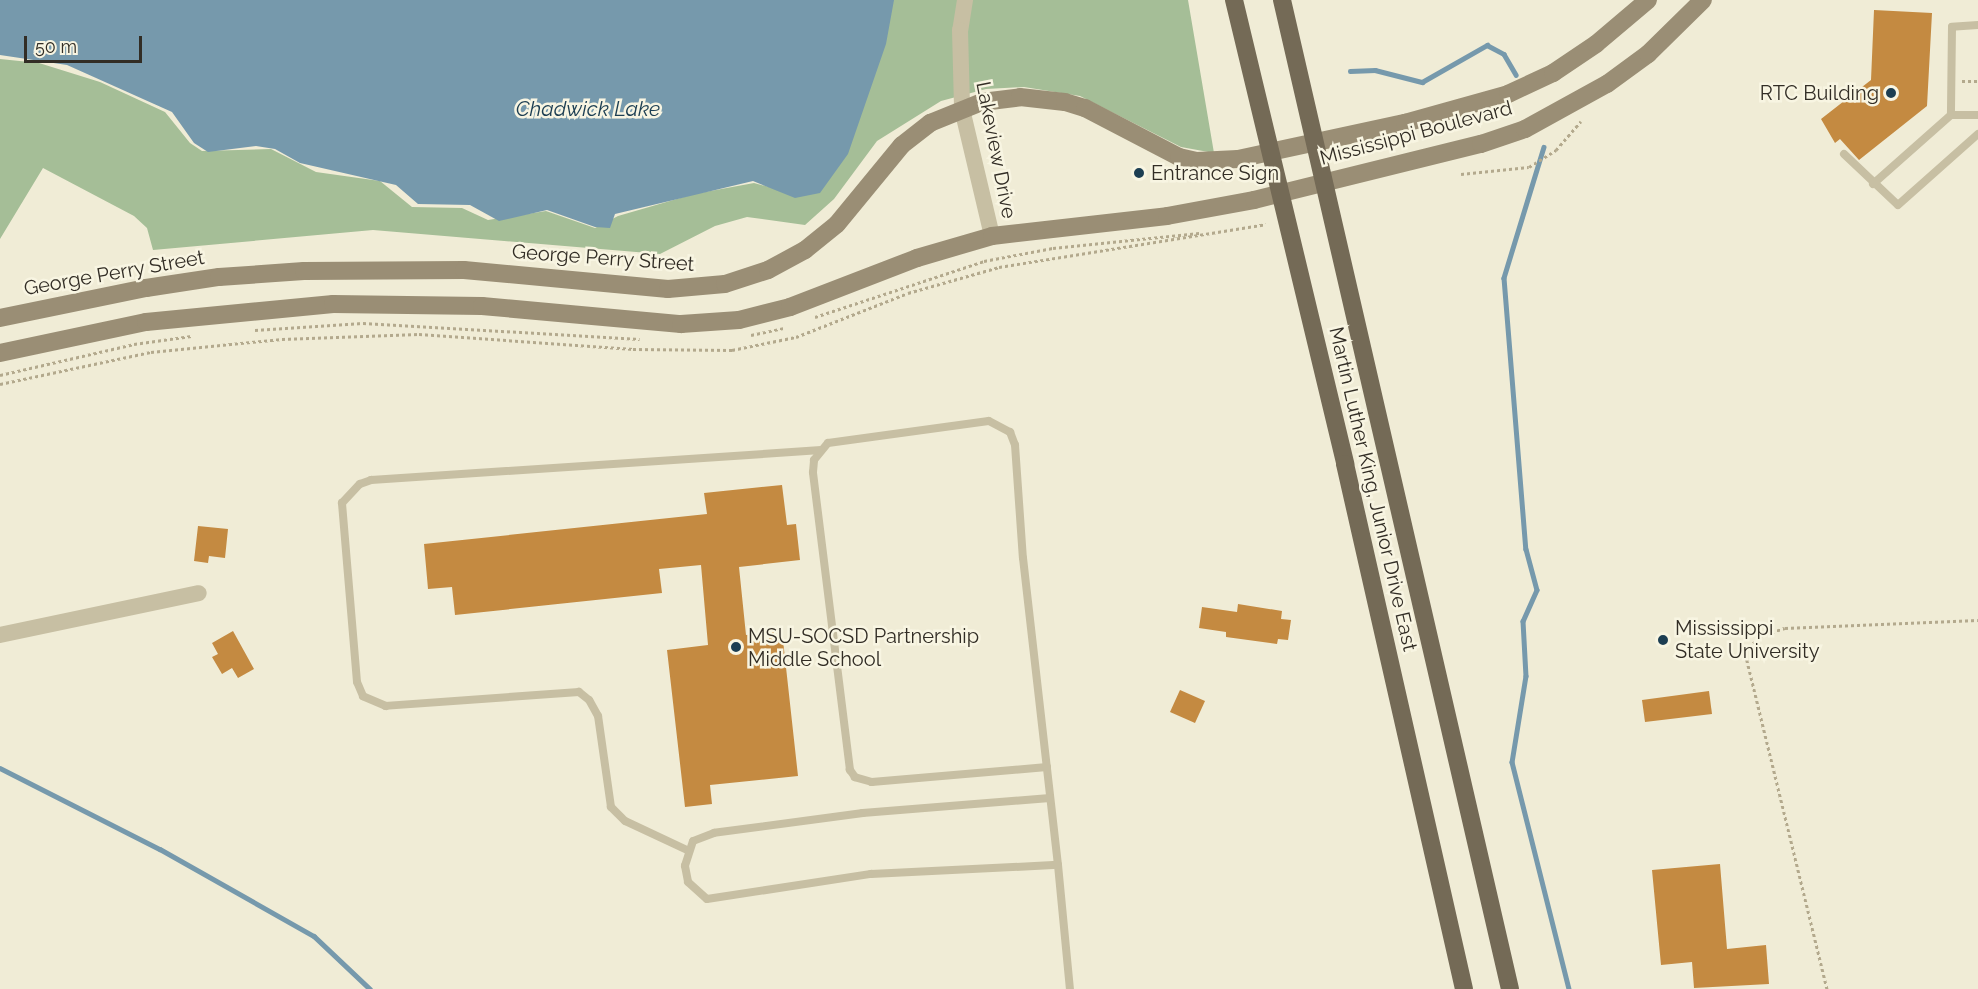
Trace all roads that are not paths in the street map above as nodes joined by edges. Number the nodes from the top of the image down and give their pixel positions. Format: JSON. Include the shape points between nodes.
{"nodes":[{"id":1,"x":965,"y":0,"type":"edge"},
{"id":2,"x":1234,"y":0,"type":"edge"},
{"id":3,"x":1282,"y":0,"type":"edge"},
{"id":4,"x":1648,"y":0,"type":"edge"},
{"id":5,"x":1703,"y":0,"type":"edge"},
{"id":6,"x":1978,"y":25,"type":"edge"},
{"id":7,"x":962,"y":109,"type":"junction"},
{"id":8,"x":1951,"y":115,"type":"junction"},
{"id":9,"x":1978,"y":115,"type":"edge"},
{"id":10,"x":1978,"y":134,"type":"edge"},
{"id":11,"x":1314,"y":144,"type":"junction"},
{"id":12,"x":1270,"y":154,"type":"junction"},
{"id":13,"x":1844,"y":154,"type":"dead end"},
{"id":14,"x":1323,"y":181,"type":"junction"},
{"id":15,"x":1873,"y":184,"type":"junction"},
{"id":16,"x":1280,"y":194,"type":"junction"},
{"id":17,"x":992,"y":236,"type":"junction"},
{"id":18,"x":0,"y":316,"type":"edge"},
{"id":19,"x":0,"y":353,"type":"edge"},
{"id":20,"x":821,"y":450,"type":"junction"},
{"id":21,"x":199,"y":593,"type":"dead end"},
{"id":22,"x":0,"y":635,"type":"edge"},
{"id":23,"x":1047,"y":767,"type":"junction"},
{"id":24,"x":1050,"y":798,"type":"junction"},
{"id":25,"x":687,"y":850,"type":"junction"},
{"id":26,"x":1058,"y":865,"type":"junction"},
{"id":27,"x":1070,"y":989,"type":"edge"},
{"id":28,"x":1464,"y":989,"type":"edge"},
{"id":29,"x":1510,"y":989,"type":"edge"}],
"edges":[{"from":1,"to":7,"type":"street","name":"Lakeview Drive","via":[[960,40]]},
{"from":2,"to":12,"type":"main road","name":"Martin Luther King, Junior Drive East"},
{"from":3,"to":11,"type":"main road","name":"Martin Luther King, Junior Drive East"},
{"from":4,"to":11,"type":"street","name":"Mississippi Boulevard","via":[[1596,44],[1553,73],[1508,94],[1475,106]]},
{"from":5,"to":14,"type":"street","name":"Mississippi Boulevard","via":[[1648,54],[1607,84],[1525,129],[1443,154]]},
{"from":6,"to":8,"type":"lane","via":[[1952,27]]},
{"from":7,"to":12,"type":"street","name":"George Perry Street","via":[[1003,98],[1038,97],[1085,108],[1179,157],[1217,162]]},
{"from":7,"to":17,"type":"street","name":"Lakeview Drive"},
{"from":7,"to":18,"type":"street","name":"George Perry Street","via":[[930,123],[902,145],[851,209],[821,239],[768,270],[725,284],[668,289],[464,270],[304,271],[156,286]]},
{"from":8,"to":9,"type":"lane"},
{"from":8,"to":15,"type":"lane"},
{"from":10,"to":15,"type":"lane","via":[[1898,206]]},
{"from":11,"to":12,"type":"street","name":"Mississippi Boulevard"},
{"from":11,"to":14,"type":"main road","name":"Martin Luther King, Junior Drive East"},
{"from":12,"to":16,"type":"main road","name":"Martin Luther King, Junior Drive East"},
{"from":13,"to":15,"type":"lane"},
{"from":14,"to":16,"type":"street","name":"Mississippi Boulevard"},
{"from":14,"to":29,"type":"main road","name":"Martin Luther King, Junior Drive East"},
{"from":16,"to":17,"type":"street","via":[[1167,216]]},
{"from":16,"to":28,"type":"main road","name":"Martin Luther King, Junior Drive East"},
{"from":17,"to":19,"type":"street","via":[[917,258],[790,307],[729,321],[681,324],[482,306],[333,304],[146,322]]},
{"from":20,"to":23,"type":"lane","via":[[814,460],[813,472],[850,770],[855,777],[872,782]]},
{"from":20,"to":23,"type":"lane","via":[[828,444],[989,421],[1000,423],[1010,432],[1015,445],[1023,558]]},
{"from":20,"to":25,"type":"lane","via":[[370,480],[360,484],[342,503],[357,682],[363,696],[386,706],[579,692],[598,716],[611,807],[625,821]]},
{"from":21,"to":22,"type":"street"},
{"from":23,"to":24,"type":"lane"},
{"from":24,"to":25,"type":"lane","via":[[863,813],[714,833],[693,841]]},
{"from":24,"to":26,"type":"lane"},
{"from":25,"to":26,"type":"lane","via":[[688,882],[707,899],[871,874]]},
{"from":26,"to":27,"type":"lane"}]}
